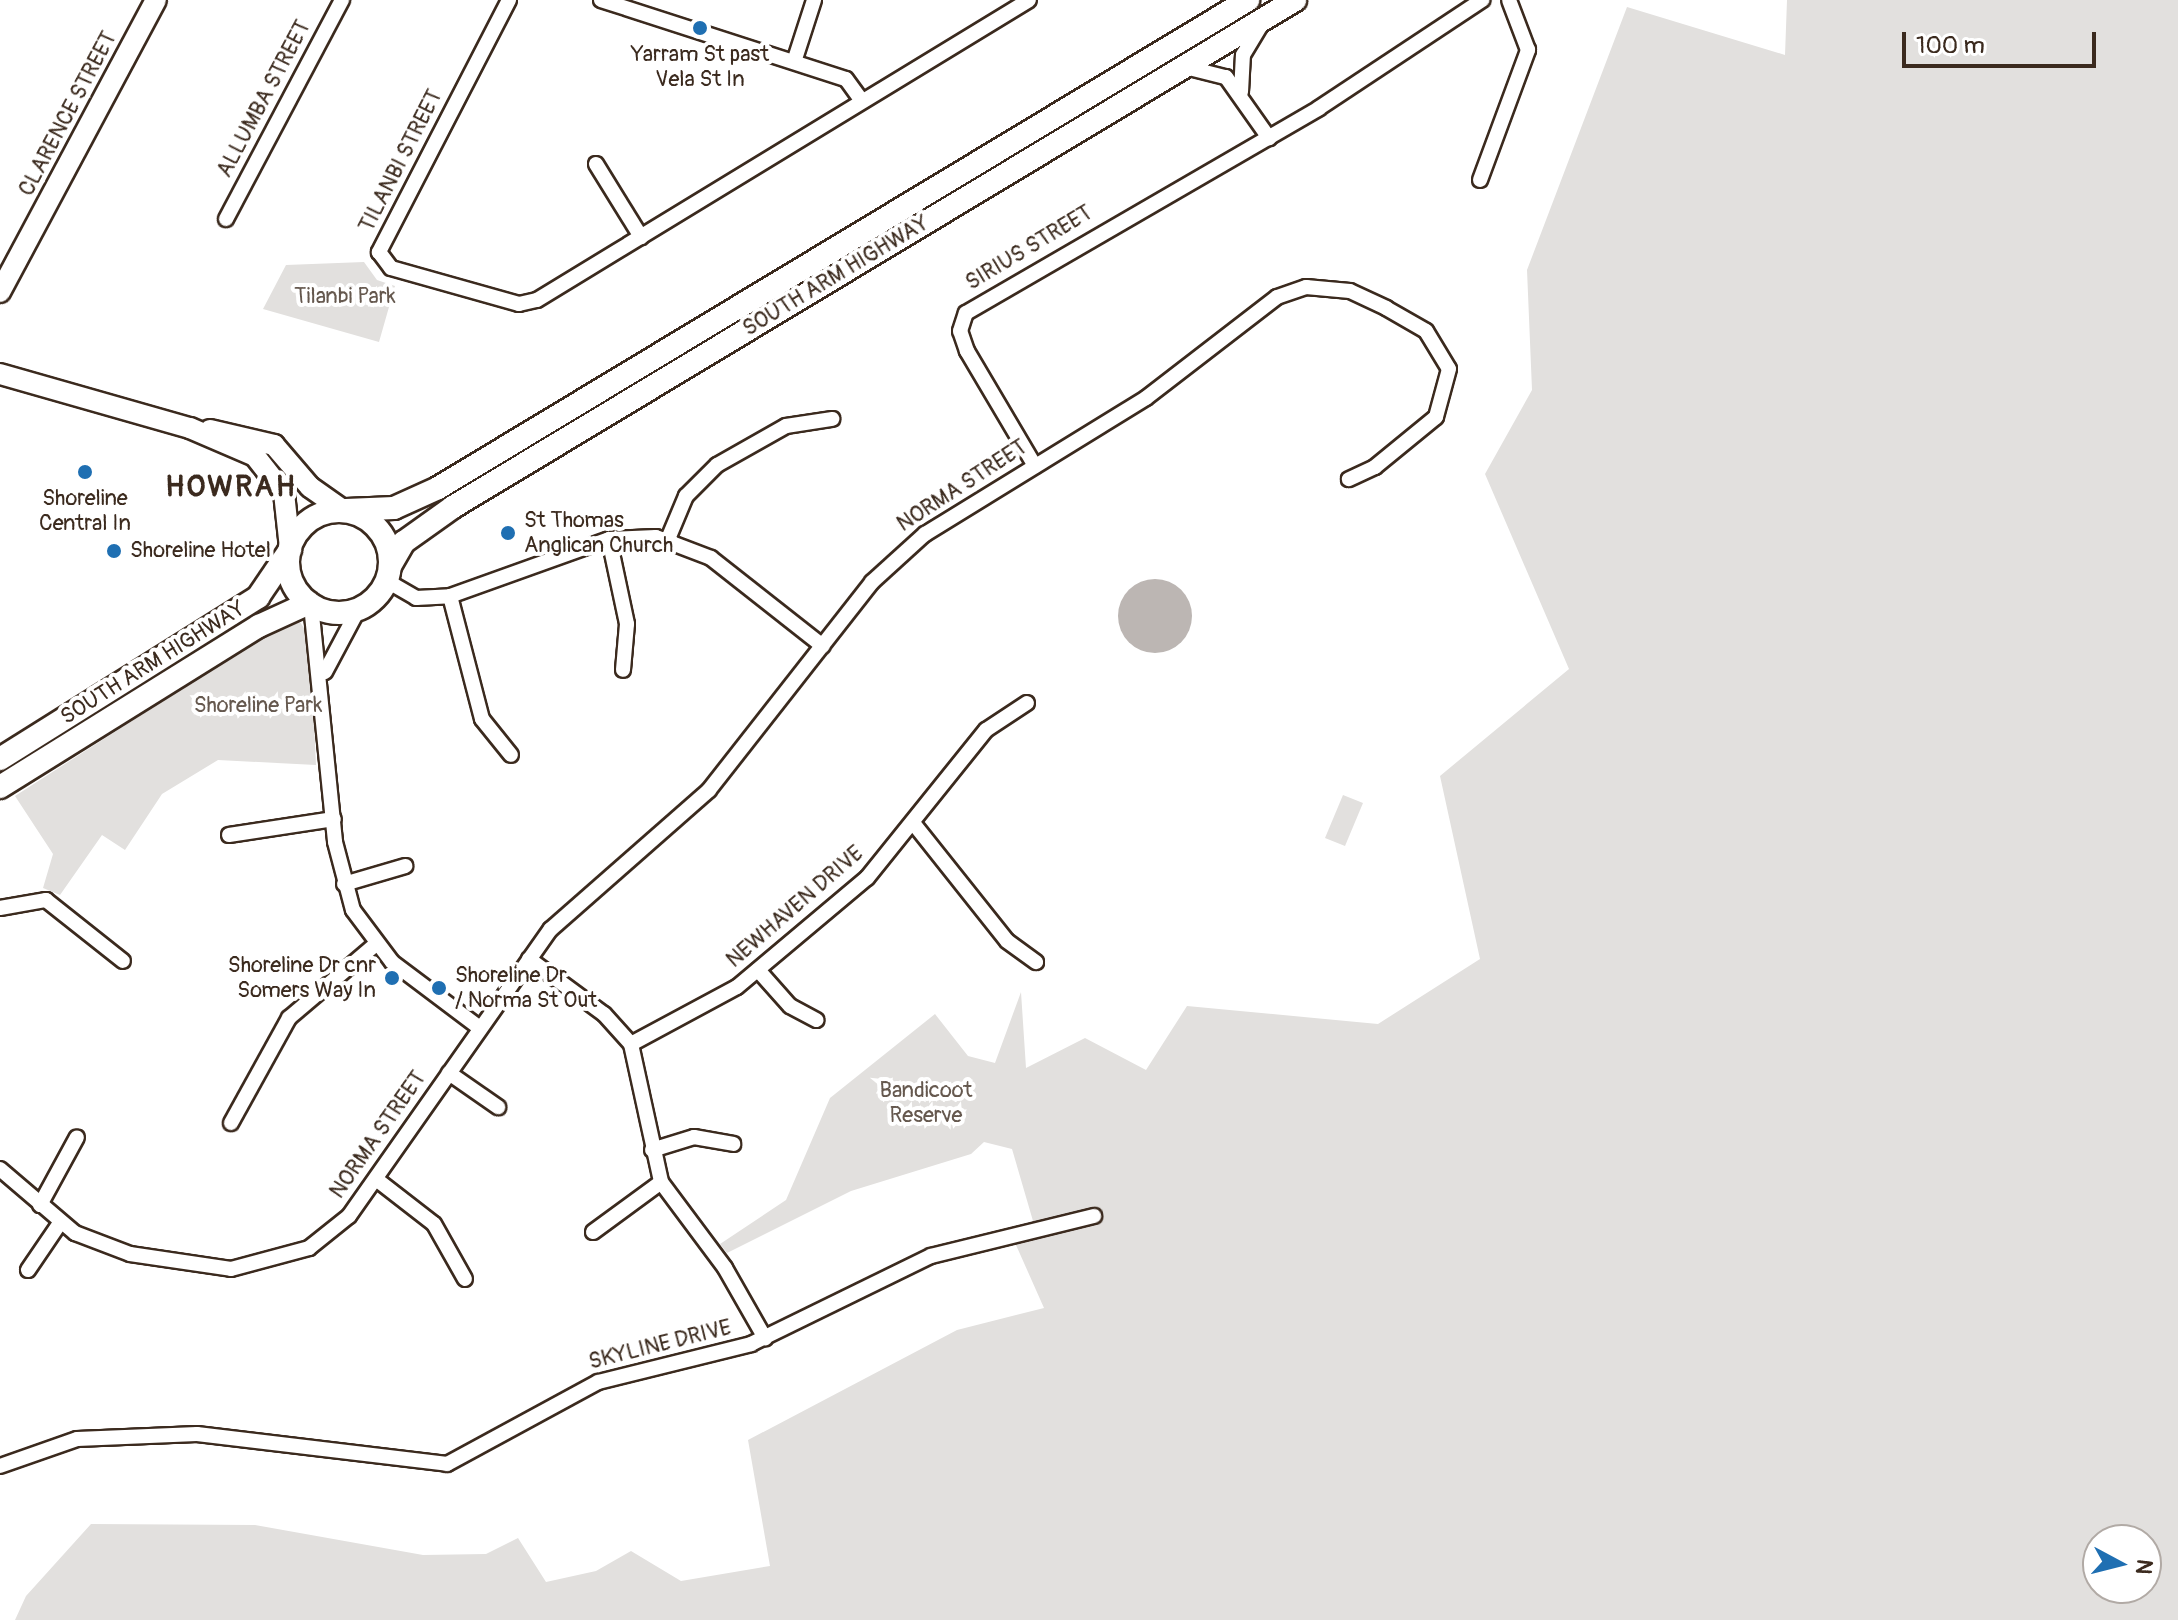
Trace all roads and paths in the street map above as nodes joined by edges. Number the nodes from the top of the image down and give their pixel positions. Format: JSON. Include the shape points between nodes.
{"nodes":[{"id":1,"x":156,"y":0,"type":"edge"},
{"id":2,"x":342,"y":0,"type":"edge"},
{"id":3,"x":509,"y":0,"type":"edge"},
{"id":4,"x":601,"y":0,"type":"edge"},
{"id":5,"x":814,"y":0,"type":"edge"},
{"id":6,"x":1029,"y":0,"type":"edge"},
{"id":7,"x":1248,"y":0,"type":"edge"},
{"id":8,"x":1295,"y":0,"type":"edge"},
{"id":9,"x":1482,"y":0,"type":"edge"},
{"id":10,"x":1509,"y":0,"type":"edge"},
{"id":11,"x":1266,"y":17,"type":"junction"},
{"id":12,"x":794,"y":62,"type":"junction"},
{"id":13,"x":1180,"y":69,"type":"junction"},
{"id":14,"x":1241,"y":92,"type":"junction"},
{"id":15,"x":862,"y":101,"type":"junction"},
{"id":16,"x":1269,"y":138,"type":"junction"},
{"id":17,"x":596,"y":164,"type":"dead end"},
{"id":18,"x":1480,"y":180,"type":"dead end"},
{"id":19,"x":226,"y":219,"type":"dead end"},
{"id":20,"x":641,"y":237,"type":"junction"},
{"id":21,"x":7,"y":277,"type":"edge"},
{"id":22,"x":0,"y":292,"type":"edge"},
{"id":23,"x":0,"y":311,"type":"edge"},
{"id":24,"x":2,"y":372,"type":"edge"},
{"id":25,"x":832,"y":419,"type":"dead end"},
{"id":26,"x":190,"y":428,"type":"junction"},
{"id":27,"x":1035,"y":466,"type":"junction"},
{"id":28,"x":1349,"y":479,"type":"dead end"},
{"id":29,"x":344,"y":510,"type":"junction"},
{"id":30,"x":609,"y":539,"type":"junction"},
{"id":31,"x":668,"y":539,"type":"junction"},
{"id":32,"x":290,"y":549,"type":"junction"},
{"id":33,"x":389,"y":573,"type":"junction"},
{"id":34,"x":450,"y":596,"type":"junction"},
{"id":35,"x":310,"y":604,"type":"junction"},
{"id":36,"x":358,"y":610,"type":"junction"},
{"id":37,"x":823,"y":646,"type":"junction"},
{"id":38,"x":623,"y":670,"type":"dead end"},
{"id":39,"x":323,"y":683,"type":"junction"},
{"id":40,"x":1027,"y":703,"type":"dead end"},
{"id":41,"x":511,"y":755,"type":"dead end"},
{"id":42,"x":0,"y":759,"type":"edge"},
{"id":43,"x":0,"y":787,"type":"edge"},
{"id":44,"x":334,"y":819,"type":"junction"},
{"id":45,"x":914,"y":824,"type":"junction"},
{"id":46,"x":229,"y":835,"type":"dead end"},
{"id":47,"x":405,"y":866,"type":"dead end"},
{"id":48,"x":344,"y":884,"type":"junction"},
{"id":49,"x":0,"y":908,"type":"edge"},
{"id":50,"x":376,"y":944,"type":"junction"},
{"id":51,"x":529,"y":959,"type":"junction"},
{"id":52,"x":123,"y":961,"type":"dead end"},
{"id":53,"x":1036,"y":962,"type":"dead end"},
{"id":54,"x":758,"y":970,"type":"junction"},
{"id":55,"x":816,"y":1020,"type":"dead end"},
{"id":56,"x":480,"y":1028,"type":"junction"},
{"id":57,"x":631,"y":1044,"type":"junction"},
{"id":58,"x":449,"y":1073,"type":"junction"},
{"id":59,"x":498,"y":1107,"type":"dead end"},
{"id":60,"x":231,"y":1123,"type":"dead end"},
{"id":61,"x":77,"y":1137,"type":"dead end"},
{"id":62,"x":733,"y":1144,"type":"dead end"},
{"id":63,"x":652,"y":1150,"type":"junction"},
{"id":64,"x":0,"y":1169,"type":"edge"},
{"id":65,"x":376,"y":1179,"type":"junction"},
{"id":66,"x":661,"y":1182,"type":"junction"},
{"id":67,"x":40,"y":1205,"type":"junction"},
{"id":68,"x":1094,"y":1216,"type":"dead end"},
{"id":69,"x":60,"y":1223,"type":"junction"},
{"id":70,"x":593,"y":1232,"type":"dead end"},
{"id":71,"x":28,"y":1270,"type":"dead end"},
{"id":72,"x":465,"y":1279,"type":"dead end"},
{"id":73,"x":765,"y":1338,"type":"junction"},
{"id":74,"x":0,"y":1466,"type":"edge"}],
"edges":[{"from":1,"to":21,"type":"main road","name":"CLARENCE STREET"},
{"from":2,"to":19,"type":"street","name":"ALLUMBA STREET"},
{"from":3,"to":20,"type":"street","name":"TILANBI STREET","via":[[388,230],[381,258],[391,268],[519,304]]},
{"from":4,"to":12,"type":"street"},
{"from":5,"to":12,"type":"street"},
{"from":6,"to":15,"type":"street","name":"TILANBI STREET"},
{"from":7,"to":29,"type":"main road","name":"SOUTH ARM HIGHWAY","via":[[438,488],[394,508]]},
{"from":8,"to":11,"type":"main road","name":"SOUTH ARM HIGHWAY"},
{"from":9,"to":16,"type":"street","name":"SIRIUS STREET"},
{"from":10,"to":18,"type":"street","via":[[1528,50]]},
{"from":11,"to":13,"type":"main road","name":"SOUTH ARM HIGHWAY"},
{"from":11,"to":14,"type":"street","via":[[1243,55]]},
{"from":12,"to":15,"type":"street","via":[[846,79]]},
{"from":13,"to":14,"type":"street","via":[[1215,69]]},
{"from":13,"to":33,"type":"main road","name":"SOUTH ARM HIGHWAY","via":[[453,507],[404,542]]},
{"from":14,"to":16,"type":"street"},
{"from":15,"to":20,"type":"street","name":"TILANBI STREET"},
{"from":16,"to":27,"type":"street","name":"SIRIUS STREET","via":[[966,313],[960,331],[967,351]]},
{"from":17,"to":20,"type":"street"},
{"from":21,"to":22,"type":"main road","name":"CLARENCE STREET"},
{"from":21,"to":23,"type":"main road"},
{"from":24,"to":26,"type":"main road"},
{"from":25,"to":31,"type":"street","via":[[786,426],[717,465],[686,496]]},
{"from":26,"to":29,"type":"main road","via":[[265,440]]},
{"from":26,"to":32,"type":"main road","via":[[268,467],[286,500]]},
{"from":27,"to":28,"type":"street","name":"NORMA STREET","via":[[1155,392],[1277,297],[1321,287],[1367,297],[1426,331],[1449,369],[1436,417],[1375,467]]},
{"from":27,"to":37,"type":"street","name":"NORMA STREET","via":[[906,548]]},
{"from":29,"to":32,"type":"main road","via":[[304,522]]},
{"from":29,"to":33,"type":"main road","via":[[379,533]]},
{"from":30,"to":31,"type":"street"},
{"from":30,"to":34,"type":"street"},
{"from":30,"to":38,"type":"street","via":[[627,624]]},
{"from":31,"to":37,"type":"street","via":[[711,558]]},
{"from":32,"to":35,"type":"main road","via":[[296,585]]},
{"from":32,"to":42,"type":"main road","name":"SOUTH ARM HIGHWAY","via":[[258,597]]},
{"from":33,"to":34,"type":"street","via":[[416,598]]},
{"from":33,"to":36,"type":"main road"},
{"from":34,"to":41,"type":"street","via":[[482,719]]},
{"from":35,"to":36,"type":"main road"},
{"from":35,"to":39,"type":"street"},
{"from":35,"to":43,"type":"main road","name":"SOUTH ARM HIGHWAY","via":[[259,626]]},
{"from":36,"to":39,"type":"street","via":[[329,657]]},
{"from":37,"to":51,"type":"street","name":"NORMA STREET","via":[[709,790],[571,909]]},
{"from":39,"to":44,"type":"street"},
{"from":40,"to":45,"type":"street","name":"NEWHAVEN DRIVE","via":[[986,730]]},
{"from":44,"to":46,"type":"street"},
{"from":44,"to":48,"type":"street"},
{"from":45,"to":53,"type":"street","via":[[1007,941]]},
{"from":45,"to":54,"type":"street","name":"NEWHAVEN DRIVE","via":[[867,878],[820,910]]},
{"from":47,"to":48,"type":"street"},
{"from":48,"to":50,"type":"street"},
{"from":49,"to":52,"type":"street","via":[[46,900]]},
{"from":50,"to":56,"type":"street"},
{"from":50,"to":60,"type":"street","via":[[289,1018]]},
{"from":51,"to":56,"type":"street","name":"NORMA STREET"},
{"from":51,"to":57,"type":"street","via":[[604,1014]]},
{"from":54,"to":55,"type":"street","via":[[790,1006]]},
{"from":54,"to":57,"type":"street","name":"NEWHAVEN DRIVE"},
{"from":56,"to":58,"type":"street","name":"NORMA STREET"},
{"from":57,"to":63,"type":"street"},
{"from":58,"to":59,"type":"street","name":"NORMA STREET"},
{"from":58,"to":65,"type":"street","name":"NORMA STREET"},
{"from":61,"to":67,"type":"street"},
{"from":62,"to":63,"type":"street","via":[[694,1137]]},
{"from":63,"to":66,"type":"street"},
{"from":64,"to":67,"type":"street","name":"NORMA STREET"},
{"from":65,"to":69,"type":"street","name":"NORMA STREET","via":[[323,1239],[292,1257],[247,1268],[130,1254]]},
{"from":65,"to":72,"type":"street","via":[[434,1224]]},
{"from":66,"to":70,"type":"street"},
{"from":66,"to":73,"type":"street","via":[[725,1268]]},
{"from":67,"to":69,"type":"street","name":"NORMA STREET"},
{"from":68,"to":73,"type":"street","name":"SKYLINE DRIVE","via":[[907,1265]]},
{"from":69,"to":71,"type":"street"},
{"from":73,"to":74,"type":"street","name":"SKYLINE DRIVE","via":[[583,1388],[447,1464],[262,1436],[197,1434],[77,1439]]}]}
